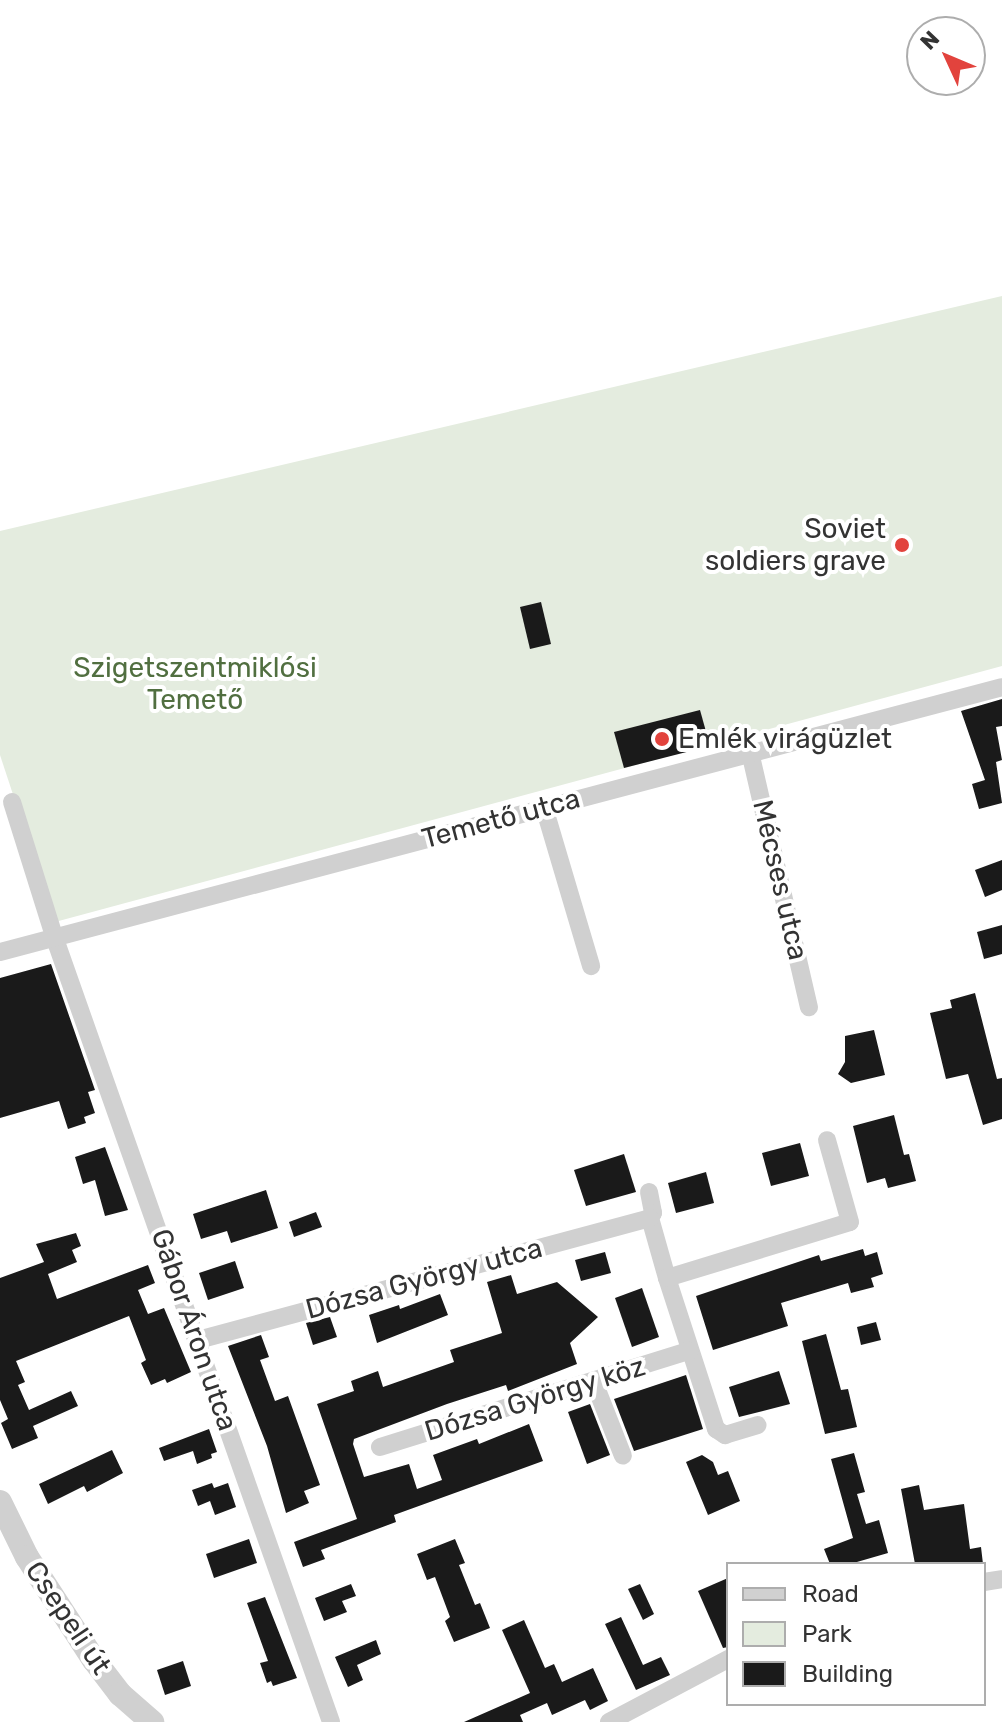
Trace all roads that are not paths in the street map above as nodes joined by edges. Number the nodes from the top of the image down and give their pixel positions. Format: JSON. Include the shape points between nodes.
{"nodes":[{"id":1,"x":1002,"y":687,"type":"edge"},
{"id":2,"x":750,"y":752,"type":"junction"},
{"id":3,"x":12,"y":802,"type":"dead end"},
{"id":4,"x":544,"y":807,"type":"junction"},
{"id":5,"x":55,"y":939,"type":"junction"},
{"id":6,"x":0,"y":952,"type":"edge"},
{"id":7,"x":591,"y":966,"type":"dead end"},
{"id":8,"x":809,"y":1007,"type":"dead end"},
{"id":9,"x":827,"y":1140,"type":"dead end"},
{"id":10,"x":649,"y":1192,"type":"dead end"},
{"id":11,"x":650,"y":1218,"type":"junction"},
{"id":12,"x":667,"y":1278,"type":"junction"},
{"id":13,"x":198,"y":1340,"type":"junction"},
{"id":14,"x":689,"y":1351,"type":"junction"},
{"id":15,"x":594,"y":1382,"type":"junction"},
{"id":16,"x":758,"y":1425,"type":"dead end"},
{"id":17,"x":380,"y":1447,"type":"dead end"},
{"id":18,"x":623,"y":1456,"type":"dead end"},
{"id":19,"x":0,"y":1502,"type":"edge"},
{"id":20,"x":726,"y":1660,"type":"edge"},
{"id":21,"x":152,"y":1722,"type":"edge"},
{"id":22,"x":331,"y":1722,"type":"edge"},
{"id":23,"x":609,"y":1722,"type":"edge"}],
"edges":[{"from":1,"to":2,"type":"street","name":"Temető utca"},
{"from":2,"to":4,"type":"street","name":"Temető utca"},
{"from":2,"to":8,"type":"street","name":"Mécses utca"},
{"from":3,"to":5,"type":"street","name":"Gábor Áron utca"},
{"from":4,"to":5,"type":"street","name":"Temető utca"},
{"from":4,"to":7,"type":"street"},
{"from":5,"to":6,"type":"street","name":"Temető utca"},
{"from":5,"to":13,"type":"street","name":"Gábor Áron utca"},
{"from":9,"to":12,"type":"street","via":[[850,1222]]},
{"from":10,"to":11,"type":"street"},
{"from":11,"to":12,"type":"street"},
{"from":11,"to":13,"type":"street","name":"Dózsa György utca"},
{"from":12,"to":14,"type":"street"},
{"from":13,"to":22,"type":"street","name":"Gábor Áron utca"},
{"from":14,"to":15,"type":"street","name":"Dózsa György köz"},
{"from":14,"to":16,"type":"street","via":[[719,1433]]},
{"from":15,"to":17,"type":"street","name":"Dózsa György köz"},
{"from":15,"to":18,"type":"street"},
{"from":19,"to":21,"type":"street","name":"Csepeli út","via":[[27,1557],[94,1660],[120,1694]]},
{"from":20,"to":23,"type":"street"}]}
